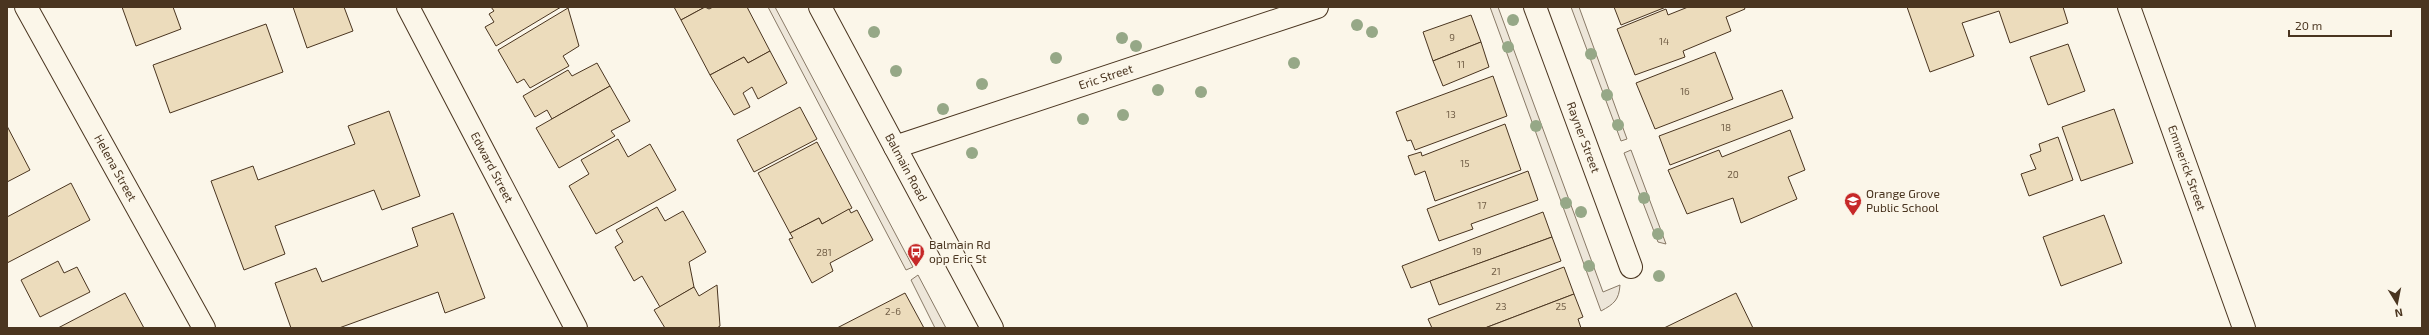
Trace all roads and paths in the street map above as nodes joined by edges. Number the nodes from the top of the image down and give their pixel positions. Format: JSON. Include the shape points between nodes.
{"nodes":[{"id":1,"x":26,"y":7,"type":"edge"},
{"id":2,"x":408,"y":7,"type":"edge"},
{"id":3,"x":820,"y":7,"type":"edge"},
{"id":4,"x":1317,"y":7,"type":"edge"},
{"id":5,"x":1535,"y":7,"type":"edge"},
{"id":6,"x":2129,"y":7,"type":"edge"},
{"id":7,"x":895,"y":148,"type":"junction"},
{"id":8,"x":1631,"y":267,"type":"dead end"},
{"id":9,"x":204,"y":328,"type":"edge"},
{"id":10,"x":576,"y":328,"type":"edge"},
{"id":11,"x":992,"y":328,"type":"edge"},
{"id":12,"x":2244,"y":328,"type":"edge"}],
"edges":[{"from":1,"to":9,"type":"street","name":"Helena Street"},
{"from":2,"to":10,"type":"street","name":"Edward Street"},
{"from":3,"to":7,"type":"street","name":"Balmain Road"},
{"from":4,"to":7,"type":"street","name":"Eric Street"},
{"from":5,"to":8,"type":"street","name":"Rayner Street"},
{"from":6,"to":12,"type":"street","name":"Emmerick Street"},
{"from":7,"to":11,"type":"street","name":"Balmain Road"}]}
